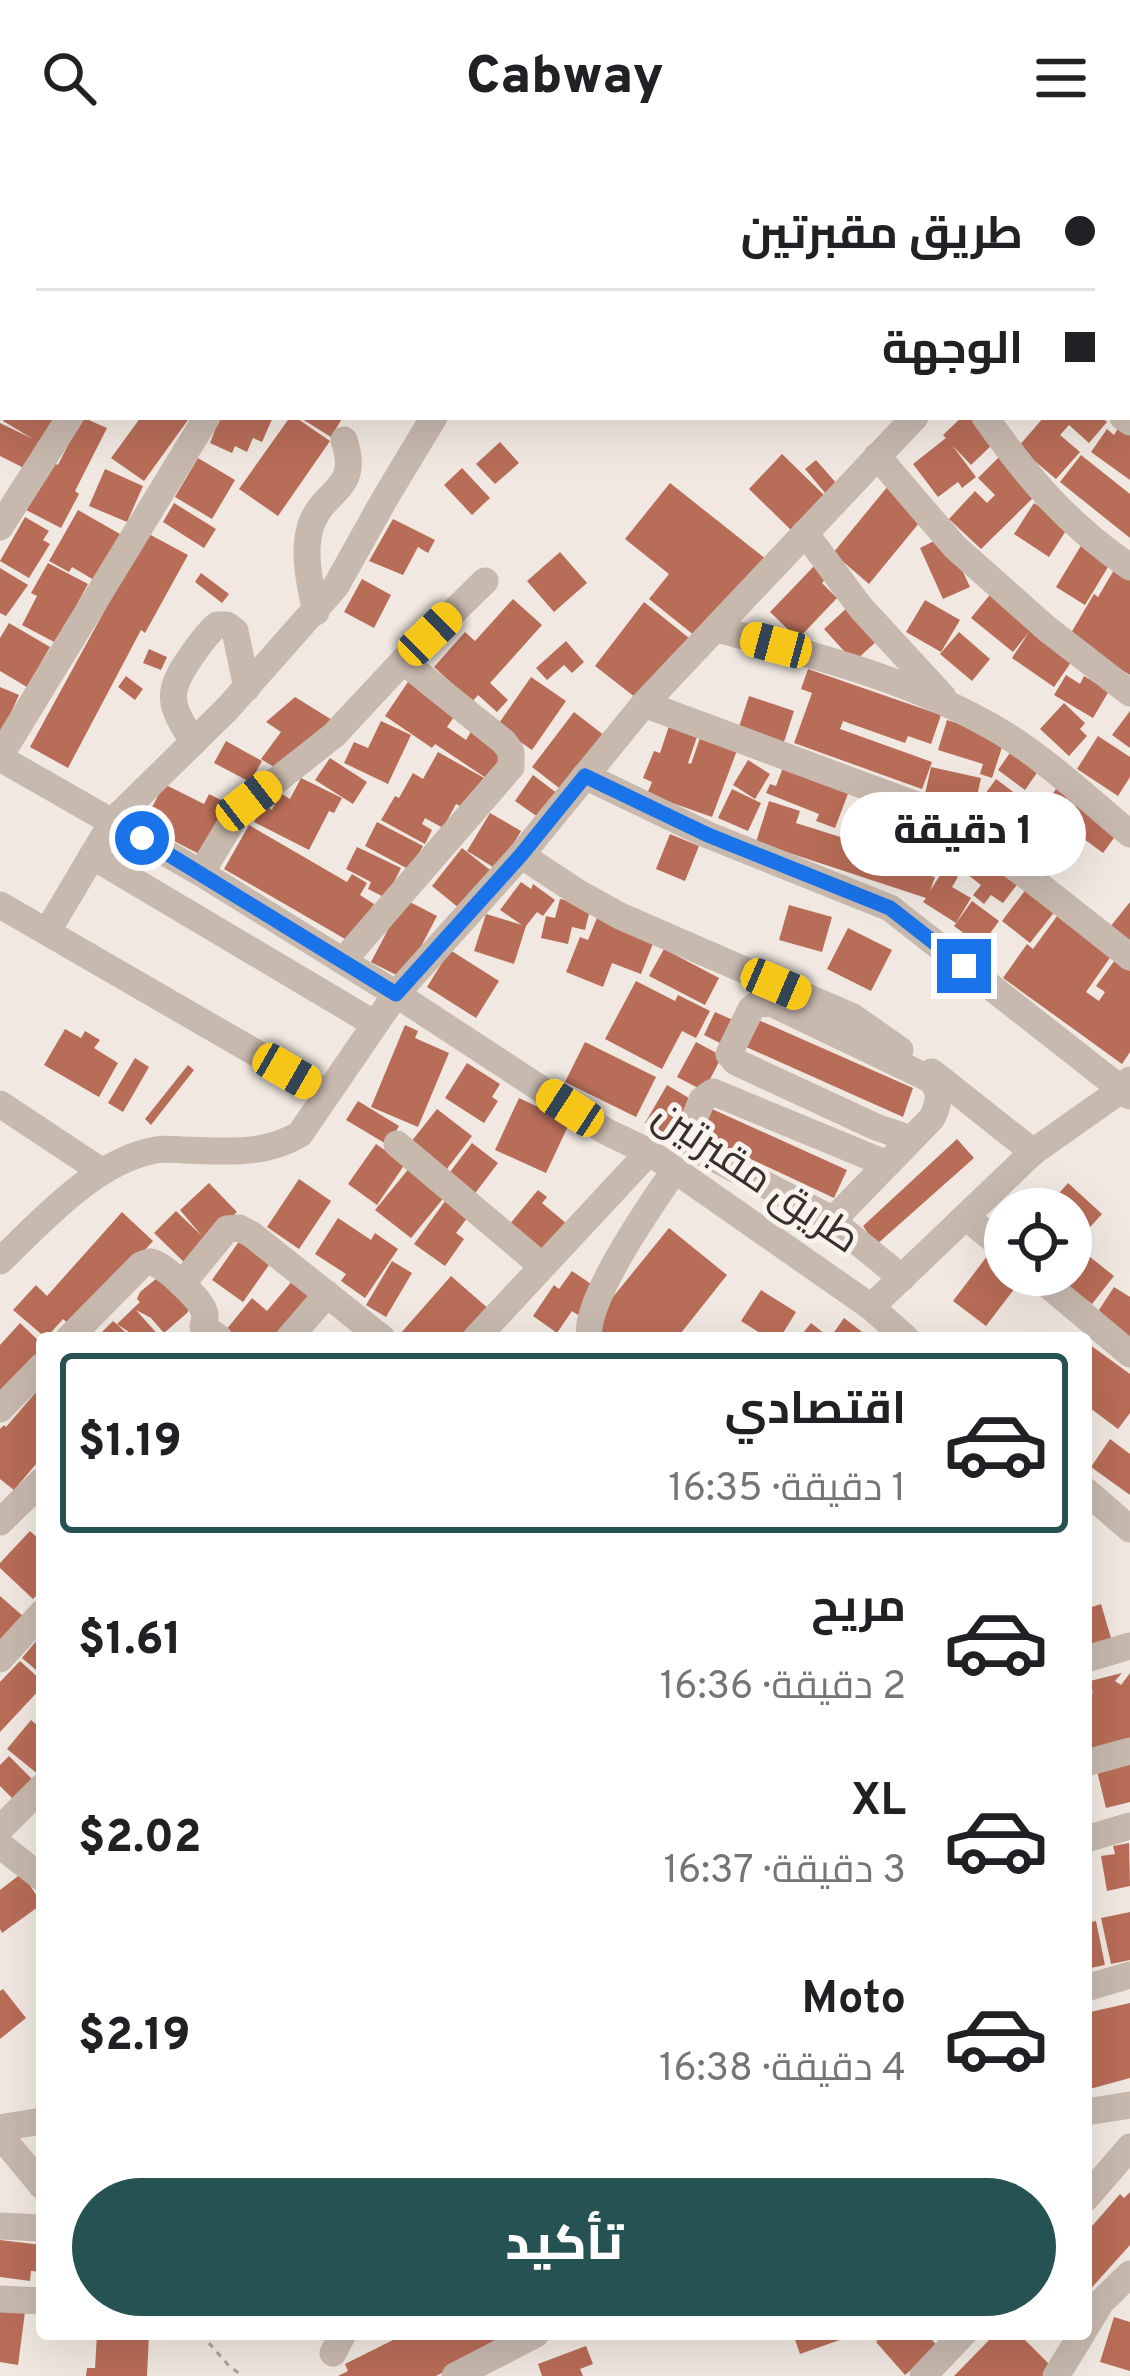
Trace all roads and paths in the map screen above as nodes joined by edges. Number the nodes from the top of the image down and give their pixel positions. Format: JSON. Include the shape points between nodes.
{"nodes":[{"id":1,"x":68,"y":420,"type":"edge"},
{"id":2,"x":205,"y":420,"type":"edge"},
{"id":3,"x":432,"y":420,"type":"edge"},
{"id":4,"x":912,"y":420,"type":"edge"},
{"id":5,"x":987,"y":420,"type":"edge"},
{"id":6,"x":344,"y":440,"type":"dead end"},
{"id":7,"x":877,"y":456,"type":"junction"},
{"id":8,"x":0,"y":527,"type":"edge"},
{"id":9,"x":805,"y":533,"type":"junction"},
{"id":10,"x":1130,"y":567,"type":"edge"},
{"id":11,"x":485,"y":581,"type":"dead end"},
{"id":12,"x":316,"y":612,"type":"junction"},
{"id":13,"x":716,"y":629,"type":"junction"},
{"id":14,"x":403,"y":661,"type":"junction"},
{"id":15,"x":247,"y":688,"type":"junction"},
{"id":16,"x":1130,"y":693,"type":"edge"},
{"id":17,"x":644,"y":704,"type":"junction"},
{"id":18,"x":951,"y":704,"type":"junction"},
{"id":19,"x":194,"y":742,"type":"junction"},
{"id":20,"x":0,"y":757,"type":"edge"},
{"id":21,"x":585,"y":776,"type":"junction"},
{"id":22,"x":113,"y":821,"type":"junction"},
{"id":23,"x":1130,"y":834,"type":"edge"},
{"id":24,"x":521,"y":855,"type":"junction"},
{"id":25,"x":92,"y":856,"type":"junction"},
{"id":26,"x":201,"y":873,"type":"junction"},
{"id":27,"x":0,"y":905,"type":"edge"},
{"id":28,"x":47,"y":932,"type":"junction"},
{"id":29,"x":1130,"y":957,"type":"edge"},
{"id":30,"x":343,"y":961,"type":"junction"},
{"id":31,"x":396,"y":994,"type":"junction"},
{"id":32,"x":375,"y":1024,"type":"junction"},
{"id":33,"x":1127,"y":1089,"type":"edge"},
{"id":34,"x":327,"y":1094,"type":"junction"},
{"id":35,"x":0,"y":1104,"type":"edge"},
{"id":36,"x":911,"y":1139,"type":"junction"},
{"id":37,"x":397,"y":1144,"type":"dead end"},
{"id":38,"x":649,"y":1152,"type":"junction"},
{"id":39,"x":1033,"y":1152,"type":"junction"},
{"id":40,"x":887,"y":1164,"type":"junction"},
{"id":41,"x":675,"y":1170,"type":"junction"},
{"id":42,"x":101,"y":1171,"type":"junction"},
{"id":43,"x":966,"y":1217,"type":"junction"},
{"id":44,"x":832,"y":1221,"type":"junction"},
{"id":45,"x":984,"y":1232,"type":"edge"},
{"id":46,"x":0,"y":1262,"type":"edge"},
{"id":47,"x":541,"y":1265,"type":"junction"},
{"id":48,"x":902,"y":1278,"type":"junction"},
{"id":49,"x":182,"y":1284,"type":"junction"},
{"id":50,"x":327,"y":1294,"type":"junction"},
{"id":51,"x":1061,"y":1296,"type":"edge"},
{"id":52,"x":871,"y":1307,"type":"junction"},
{"id":53,"x":75,"y":1332,"type":"edge"},
{"id":54,"x":204,"y":1332,"type":"edge"},
{"id":55,"x":294,"y":1332,"type":"edge"},
{"id":56,"x":374,"y":1332,"type":"edge"},
{"id":57,"x":481,"y":1332,"type":"edge"},
{"id":58,"x":589,"y":1332,"type":"edge"},
{"id":59,"x":899,"y":1332,"type":"edge"},
{"id":60,"x":1130,"y":1354,"type":"edge"},
{"id":61,"x":36,"y":1372,"type":"edge"},
{"id":62,"x":0,"y":1409,"type":"edge"},
{"id":63,"x":36,"y":1487,"type":"edge"},
{"id":64,"x":0,"y":1522,"type":"edge"},
{"id":65,"x":36,"y":1620,"type":"edge"},
{"id":66,"x":1130,"y":1646,"type":"edge"},
{"id":67,"x":1092,"y":1657,"type":"edge"},
{"id":68,"x":0,"y":1659,"type":"edge"},
{"id":69,"x":1130,"y":1751,"type":"edge"},
{"id":70,"x":1092,"y":1761,"type":"edge"},
{"id":71,"x":36,"y":1793,"type":"edge"},
{"id":72,"x":1130,"y":1826,"type":"edge"},
{"id":73,"x":0,"y":1829,"type":"edge"},
{"id":74,"x":1092,"y":1837,"type":"edge"},
{"id":75,"x":0,"y":1845,"type":"edge"},
{"id":76,"x":36,"y":1873,"type":"edge"},
{"id":77,"x":1130,"y":1975,"type":"edge"},
{"id":78,"x":1092,"y":1986,"type":"edge"},
{"id":79,"x":1130,"y":2104,"type":"edge"},
{"id":80,"x":1092,"y":2111,"type":"edge"},
{"id":81,"x":36,"y":2123,"type":"edge"},
{"id":82,"x":0,"y":2132,"type":"edge"},
{"id":83,"x":1130,"y":2147,"type":"edge"},
{"id":84,"x":36,"y":2178,"type":"edge"},
{"id":85,"x":1092,"y":2191,"type":"edge"},
{"id":86,"x":0,"y":2226,"type":"edge"},
{"id":87,"x":36,"y":2228,"type":"edge"},
{"id":88,"x":1130,"y":2274,"type":"edge"},
{"id":89,"x":0,"y":2300,"type":"edge"},
{"id":90,"x":36,"y":2301,"type":"edge"},
{"id":91,"x":1092,"y":2316,"type":"edge"},
{"id":92,"x":207,"y":2340,"type":"edge"},
{"id":93,"x":524,"y":2340,"type":"edge"},
{"id":94,"x":957,"y":2340,"type":"edge"},
{"id":95,"x":1078,"y":2340,"type":"edge"},
{"id":96,"x":243,"y":2376,"type":"edge"},
{"id":97,"x":455,"y":2376,"type":"edge"},
{"id":98,"x":923,"y":2376,"type":"edge"},
{"id":99,"x":1056,"y":2376,"type":"edge"}],
"edges":[{"from":1,"to":8,"type":"street"},
{"from":2,"to":20,"type":"street"},
{"from":3,"to":12,"type":"street"},
{"from":4,"to":7,"type":"street"},
{"from":5,"to":10,"type":"street","via":[[1044,495]]},
{"from":6,"to":12,"type":"street","via":[[345,479],[310,528]]},
{"from":7,"to":9,"type":"street"},
{"from":7,"to":16,"type":"street","via":[[955,547]]},
{"from":9,"to":13,"type":"street"},
{"from":9,"to":18,"type":"street","via":[[861,608]]},
{"from":11,"to":14,"type":"street"},
{"from":12,"to":15,"type":"street"},
{"from":13,"to":17,"type":"street"},
{"from":13,"to":18,"type":"street"},
{"from":14,"to":26,"type":"street","via":[[334,735],[239,810]]},
{"from":14,"to":30,"type":"street","via":[[504,742],[511,767]]},
{"from":15,"to":19,"type":"street"},
{"from":15,"to":19,"type":"street","via":[[235,632],[217,625],[174,686],[175,710]]},
{"from":17,"to":21,"type":"street"},
{"from":17,"to":29,"type":"street","via":[[960,827]]},
{"from":18,"to":23,"type":"street","via":[[1004,733]]},
{"from":19,"to":22,"type":"street"},
{"from":20,"to":22,"type":"street","name":"طريق مقبرتين"},
{"from":21,"to":24,"type":"street"},
{"from":21,"to":33,"type":"street","via":[[890,908]]},
{"from":22,"to":25,"type":"street"},
{"from":22,"to":26,"type":"street","name":"طريق مقبرتين"},
{"from":24,"to":31,"type":"street"},
{"from":24,"to":39,"type":"street","via":[[620,916],[853,1017]]},
{"from":25,"to":28,"type":"street"},
{"from":25,"to":32,"type":"street"},
{"from":26,"to":30,"type":"street","name":"طريق مقبرتين"},
{"from":27,"to":28,"type":"street"},
{"from":28,"to":34,"type":"street"},
{"from":30,"to":31,"type":"street","name":"طريق مقبرتين"},
{"from":31,"to":32,"type":"street"},
{"from":31,"to":38,"type":"street","name":"طريق مقبرتين","via":[[604,1131]]},
{"from":32,"to":34,"type":"street"},
{"from":33,"to":39,"type":"street"},
{"from":34,"to":42,"type":"street","via":[[300,1134],[282,1145],[156,1150]]},
{"from":35,"to":42,"type":"street"},
{"from":36,"to":36,"type":"street","via":[[736,1062],[729,1054],[751,1009],[771,1003],[930,1079],[938,1106]]},
{"from":36,"to":40,"type":"street"},
{"from":37,"to":47,"type":"street"},
{"from":38,"to":41,"type":"street","name":"طريق مقبرتين"},
{"from":38,"to":47,"type":"street"},
{"from":39,"to":43,"type":"street"},
{"from":40,"to":44,"type":"street"},
{"from":40,"to":44,"type":"street","via":[[713,1092],[705,1096],[688,1134],[696,1149]]},
{"from":41,"to":52,"type":"street","name":"طريق مقبرتين"},
{"from":41,"to":58,"type":"street","via":[[619,1255]]},
{"from":42,"to":46,"type":"street"},
{"from":43,"to":45,"type":"street"},
{"from":43,"to":48,"type":"street"},
{"from":44,"to":48,"type":"street"},
{"from":47,"to":57,"type":"street"},
{"from":48,"to":52,"type":"street"},
{"from":49,"to":50,"type":"street","via":[[226,1228],[239,1228]]},
{"from":49,"to":53,"type":"street","via":[[158,1264],[141,1265]]},
{"from":49,"to":54,"type":"street","via":[[202,1306]]},
{"from":50,"to":55,"type":"street"},
{"from":50,"to":56,"type":"street"},
{"from":51,"to":60,"type":"street"},
{"from":52,"to":59,"type":"street","name":"طريق مقبرتين"},
{"from":61,"to":62,"type":"street"},
{"from":63,"to":64,"type":"street"},
{"from":65,"to":68,"type":"street"},
{"from":66,"to":67,"type":"street"},
{"from":69,"to":70,"type":"street"},
{"from":71,"to":73,"type":"street"},
{"from":72,"to":74,"type":"street"},
{"from":75,"to":76,"type":"street"},
{"from":77,"to":78,"type":"street"},
{"from":79,"to":80,"type":"street"},
{"from":81,"to":82,"type":"street"},
{"from":82,"to":84,"type":"street"},
{"from":83,"to":85,"type":"street"},
{"from":86,"to":87,"type":"street"},
{"from":88,"to":91,"type":"street"},
{"from":89,"to":90,"type":"street"},
{"from":92,"to":96,"type":"path"},
{"from":93,"to":97,"type":"street"},
{"from":94,"to":98,"type":"street"},
{"from":95,"to":99,"type":"street"}]}
